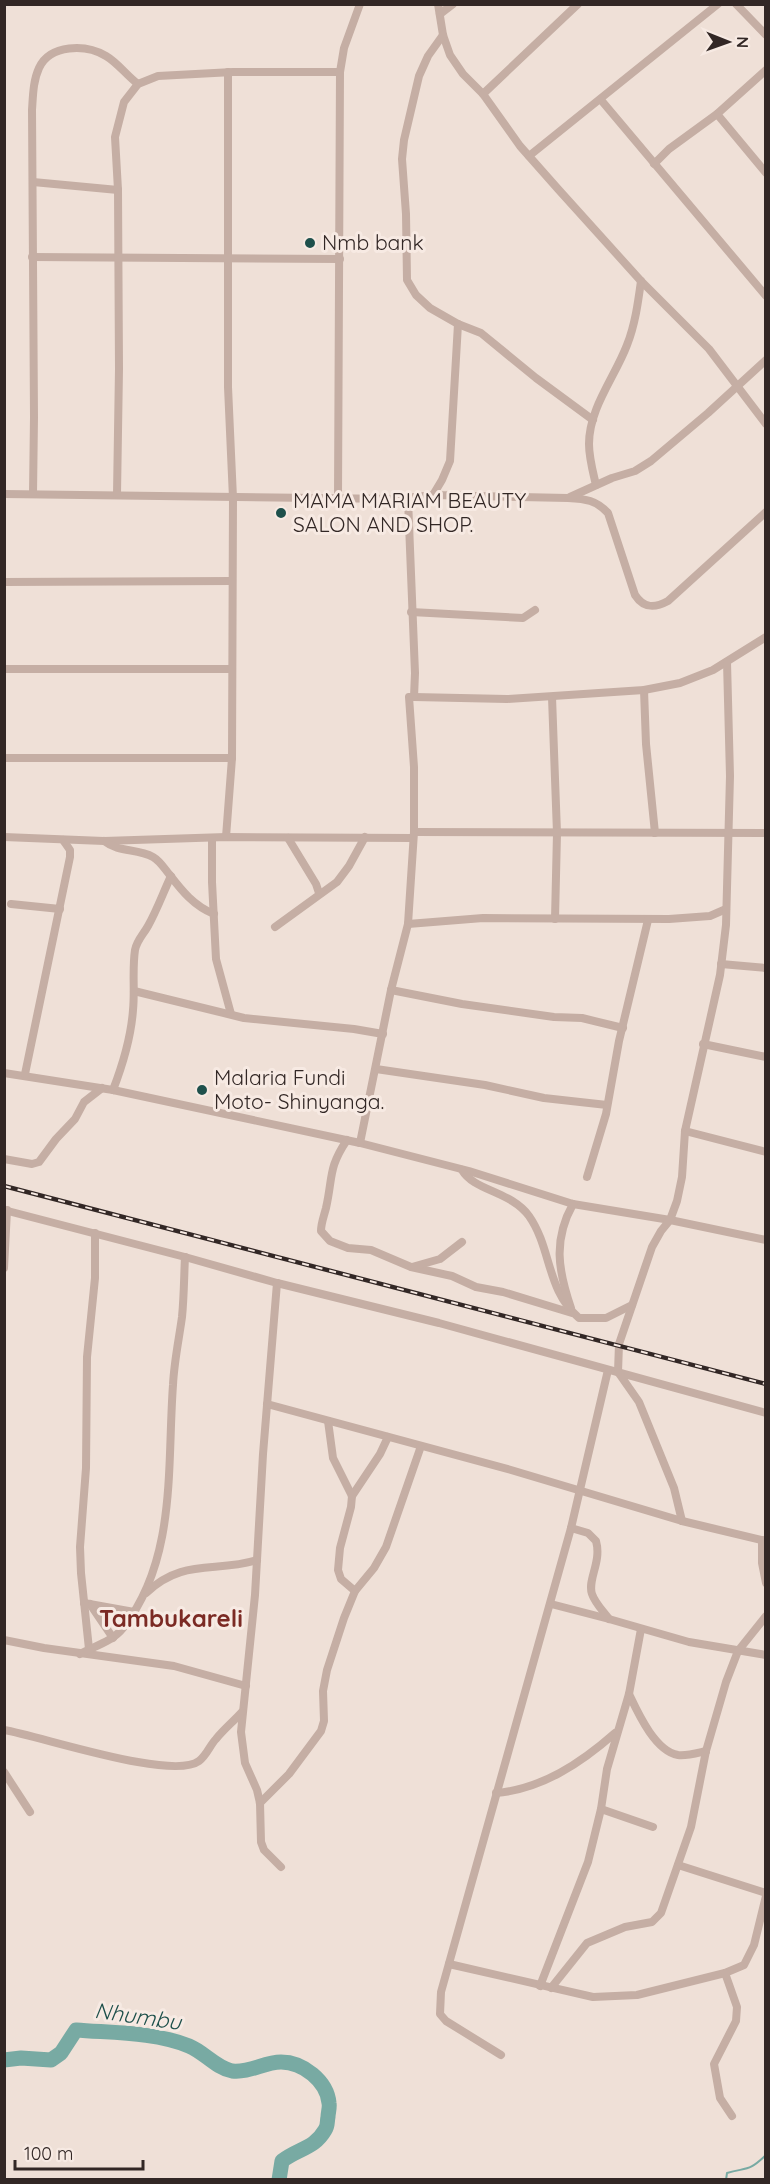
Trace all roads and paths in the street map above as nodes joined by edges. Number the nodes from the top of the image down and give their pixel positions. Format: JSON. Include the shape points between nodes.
{"nodes":[{"id":1,"x":360,"y":4,"type":"edge"},
{"id":2,"x":438,"y":4,"type":"edge"},
{"id":3,"x":453,"y":4,"type":"edge"},
{"id":4,"x":578,"y":4,"type":"edge"},
{"id":5,"x":718,"y":4,"type":"edge"},
{"id":6,"x":736,"y":4,"type":"edge"},
{"id":7,"x":440,"y":14,"type":"junction"},
{"id":8,"x":443,"y":35,"type":"junction"},
{"id":9,"x":765,"y":35,"type":"edge"},
{"id":10,"x":765,"y":70,"type":"edge"},
{"id":11,"x":228,"y":72,"type":"junction"},
{"id":12,"x":340,"y":72,"type":"junction"},
{"id":13,"x":138,"y":84,"type":"junction"},
{"id":14,"x":483,"y":94,"type":"junction"},
{"id":15,"x":601,"y":100,"type":"junction"},
{"id":16,"x":717,"y":114,"type":"junction"},
{"id":17,"x":529,"y":156,"type":"junction"},
{"id":18,"x":654,"y":164,"type":"junction"},
{"id":19,"x":764,"y":169,"type":"edge"},
{"id":20,"x":33,"y":182,"type":"junction"},
{"id":21,"x":118,"y":190,"type":"junction"},
{"id":22,"x":32,"y":257,"type":"junction"},
{"id":23,"x":117,"y":258,"type":"junction"},
{"id":24,"x":229,"y":258,"type":"junction"},
{"id":25,"x":340,"y":259,"type":"junction"},
{"id":26,"x":641,"y":281,"type":"junction"},
{"id":27,"x":765,"y":296,"type":"edge"},
{"id":28,"x":458,"y":324,"type":"junction"},
{"id":29,"x":765,"y":360,"type":"edge"},
{"id":30,"x":738,"y":386,"type":"junction"},
{"id":31,"x":593,"y":420,"type":"junction"},
{"id":32,"x":765,"y":424,"type":"edge"},
{"id":33,"x":596,"y":485,"type":"junction"},
{"id":34,"x":4,"y":494,"type":"edge"},
{"id":35,"x":33,"y":494,"type":"junction"},
{"id":36,"x":117,"y":494,"type":"junction"},
{"id":37,"x":433,"y":495,"type":"junction"},
{"id":38,"x":233,"y":498,"type":"junction"},
{"id":39,"x":338,"y":498,"type":"junction"},
{"id":40,"x":568,"y":498,"type":"junction"},
{"id":41,"x":408,"y":499,"type":"junction"},
{"id":42,"x":765,"y":512,"type":"edge"},
{"id":43,"x":232,"y":581,"type":"junction"},
{"id":44,"x":4,"y":582,"type":"edge"},
{"id":45,"x":535,"y":610,"type":"dead end"},
{"id":46,"x":411,"y":612,"type":"junction"},
{"id":47,"x":765,"y":638,"type":"edge"},
{"id":48,"x":727,"y":662,"type":"junction"},
{"id":49,"x":4,"y":669,"type":"edge"},
{"id":50,"x":232,"y":669,"type":"junction"},
{"id":51,"x":644,"y":690,"type":"junction"},
{"id":52,"x":414,"y":697,"type":"junction"},
{"id":53,"x":552,"y":697,"type":"junction"},
{"id":54,"x":4,"y":758,"type":"edge"},
{"id":55,"x":232,"y":759,"type":"junction"},
{"id":56,"x":557,"y":833,"type":"junction"},
{"id":57,"x":655,"y":833,"type":"junction"},
{"id":58,"x":728,"y":833,"type":"junction"},
{"id":59,"x":765,"y":833,"type":"edge"},
{"id":60,"x":414,"y":835,"type":"junction"},
{"id":61,"x":4,"y":837,"type":"edge"},
{"id":62,"x":226,"y":837,"type":"junction"},
{"id":63,"x":365,"y":837,"type":"junction"},
{"id":64,"x":212,"y":838,"type":"junction"},
{"id":65,"x":288,"y":838,"type":"junction"},
{"id":66,"x":63,"y":840,"type":"junction"},
{"id":67,"x":104,"y":841,"type":"junction"},
{"id":68,"x":171,"y":876,"type":"junction"},
{"id":69,"x":319,"y":893,"type":"junction"},
{"id":70,"x":11,"y":904,"type":"dead end"},
{"id":71,"x":60,"y":909,"type":"junction"},
{"id":72,"x":726,"y":909,"type":"junction"},
{"id":73,"x":214,"y":914,"type":"junction"},
{"id":74,"x":555,"y":919,"type":"junction"},
{"id":75,"x":648,"y":920,"type":"junction"},
{"id":76,"x":408,"y":924,"type":"junction"},
{"id":77,"x":274,"y":927,"type":"dead end"},
{"id":78,"x":721,"y":964,"type":"junction"},
{"id":79,"x":765,"y":968,"type":"edge"},
{"id":80,"x":391,"y":990,"type":"junction"},
{"id":81,"x":134,"y":991,"type":"junction"},
{"id":82,"x":231,"y":1014,"type":"junction"},
{"id":83,"x":622,"y":1028,"type":"junction"},
{"id":84,"x":383,"y":1034,"type":"junction"},
{"id":85,"x":703,"y":1044,"type":"junction"},
{"id":86,"x":765,"y":1057,"type":"edge"},
{"id":87,"x":376,"y":1069,"type":"junction"},
{"id":88,"x":4,"y":1073,"type":"edge"},
{"id":89,"x":25,"y":1074,"type":"junction"},
{"id":90,"x":102,"y":1088,"type":"junction"},
{"id":91,"x":113,"y":1090,"type":"junction"},
{"id":92,"x":607,"y":1105,"type":"junction"},
{"id":93,"x":685,"y":1131,"type":"junction"},
{"id":94,"x":347,"y":1140,"type":"junction"},
{"id":95,"x":360,"y":1143,"type":"junction"},
{"id":96,"x":765,"y":1152,"type":"edge"},
{"id":97,"x":4,"y":1159,"type":"edge"},
{"id":98,"x":462,"y":1170,"type":"junction"},
{"id":99,"x":587,"y":1177,"type":"dead end"},
{"id":100,"x":573,"y":1204,"type":"junction"},
{"id":101,"x":6,"y":1210,"type":"edge"},
{"id":102,"x":670,"y":1220,"type":"junction"},
{"id":103,"x":6,"y":1233,"type":"edge"},
{"id":104,"x":95,"y":1233,"type":"junction"},
{"id":105,"x":765,"y":1240,"type":"edge"},
{"id":106,"x":462,"y":1242,"type":"dead end"},
{"id":107,"x":185,"y":1257,"type":"junction"},
{"id":108,"x":411,"y":1267,"type":"junction"},
{"id":109,"x":4,"y":1268,"type":"edge"},
{"id":110,"x":277,"y":1283,"type":"junction"},
{"id":111,"x":632,"y":1305,"type":"junction"},
{"id":112,"x":572,"y":1313,"type":"junction"},
{"id":113,"x":608,"y":1370,"type":"junction"},
{"id":114,"x":618,"y":1372,"type":"junction"},
{"id":115,"x":267,"y":1404,"type":"junction"},
{"id":116,"x":765,"y":1413,"type":"edge"},
{"id":117,"x":328,"y":1421,"type":"junction"},
{"id":118,"x":388,"y":1437,"type":"junction"},
{"id":119,"x":421,"y":1446,"type":"junction"},
{"id":120,"x":581,"y":1490,"type":"junction"},
{"id":121,"x":352,"y":1496,"type":"junction"},
{"id":122,"x":682,"y":1521,"type":"junction"},
{"id":123,"x":572,"y":1528,"type":"junction"},
{"id":124,"x":764,"y":1540,"type":"edge"},
{"id":125,"x":257,"y":1560,"type":"junction"},
{"id":126,"x":765,"y":1583,"type":"edge"},
{"id":127,"x":355,"y":1591,"type":"junction"},
{"id":128,"x":144,"y":1594,"type":"junction"},
{"id":129,"x":87,"y":1603,"type":"junction"},
{"id":130,"x":550,"y":1604,"type":"junction"},
{"id":131,"x":134,"y":1612,"type":"junction"},
{"id":132,"x":765,"y":1616,"type":"edge"},
{"id":133,"x":609,"y":1618,"type":"junction"},
{"id":134,"x":641,"y":1629,"type":"junction"},
{"id":135,"x":113,"y":1638,"type":"junction"},
{"id":136,"x":4,"y":1640,"type":"edge"},
{"id":137,"x":89,"y":1649,"type":"junction"},
{"id":138,"x":738,"y":1651,"type":"junction"},
{"id":139,"x":80,"y":1654,"type":"junction"},
{"id":140,"x":765,"y":1655,"type":"edge"},
{"id":141,"x":246,"y":1686,"type":"junction"},
{"id":142,"x":628,"y":1694,"type":"junction"},
{"id":143,"x":242,"y":1712,"type":"junction"},
{"id":144,"x":4,"y":1730,"type":"edge"},
{"id":145,"x":616,"y":1732,"type":"junction"},
{"id":146,"x":706,"y":1751,"type":"junction"},
{"id":147,"x":4,"y":1772,"type":"edge"},
{"id":148,"x":496,"y":1793,"type":"junction"},
{"id":149,"x":260,"y":1803,"type":"junction"},
{"id":150,"x":602,"y":1809,"type":"junction"},
{"id":151,"x":30,"y":1812,"type":"dead end"},
{"id":152,"x":653,"y":1827,"type":"dead end"},
{"id":153,"x":678,"y":1865,"type":"junction"},
{"id":154,"x":281,"y":1867,"type":"dead end"},
{"id":155,"x":765,"y":1895,"type":"edge"},
{"id":156,"x":449,"y":1964,"type":"junction"},
{"id":157,"x":725,"y":1973,"type":"junction"},
{"id":158,"x":540,"y":1986,"type":"junction"},
{"id":159,"x":551,"y":1988,"type":"junction"},
{"id":160,"x":501,"y":2055,"type":"dead end"},
{"id":161,"x":732,"y":2116,"type":"dead end"}],
"edges":[{"from":1,"to":12,"type":"street"},
{"from":2,"to":7,"type":"street"},
{"from":3,"to":7,"type":"street"},
{"from":4,"to":14,"type":"street"},
{"from":5,"to":15,"type":"street"},
{"from":6,"to":9,"type":"street"},
{"from":7,"to":8,"type":"street"},
{"from":8,"to":14,"type":"street","via":[[450,55]]},
{"from":8,"to":28,"type":"street","via":[[419,76],[404,140],[406,266],[416,296]]},
{"from":10,"to":16,"type":"street"},
{"from":11,"to":12,"type":"street"},
{"from":11,"to":13,"type":"street","via":[[158,76]]},
{"from":11,"to":24,"type":"street"},
{"from":12,"to":25,"type":"street"},
{"from":13,"to":20,"type":"street","via":[[96,51],[69,49],[48,56],[38,70],[34,87]]},
{"from":13,"to":21,"type":"street","via":[[124,102],[115,137]]},
{"from":14,"to":17,"type":"street"},
{"from":15,"to":17,"type":"street"},
{"from":15,"to":18,"type":"street"},
{"from":16,"to":18,"type":"street"},
{"from":16,"to":19,"type":"street"},
{"from":17,"to":26,"type":"street"},
{"from":18,"to":27,"type":"street"},
{"from":20,"to":21,"type":"street"},
{"from":20,"to":22,"type":"street"},
{"from":21,"to":23,"type":"street"},
{"from":22,"to":23,"type":"street"},
{"from":22,"to":35,"type":"street"},
{"from":23,"to":24,"type":"street"},
{"from":23,"to":36,"type":"street"},
{"from":24,"to":25,"type":"street"},
{"from":24,"to":38,"type":"street","via":[[228,387]]},
{"from":25,"to":39,"type":"street"},
{"from":26,"to":30,"type":"street","via":[[709,349]]},
{"from":26,"to":31,"type":"street","via":[[627,345]]},
{"from":28,"to":31,"type":"street","via":[[481,333]]},
{"from":28,"to":37,"type":"street","via":[[450,461]]},
{"from":29,"to":30,"type":"street"},
{"from":30,"to":32,"type":"street"},
{"from":30,"to":33,"type":"street","via":[[651,461]]},
{"from":31,"to":33,"type":"street","via":[[589,442]]},
{"from":33,"to":40,"type":"street"},
{"from":34,"to":35,"type":"street"},
{"from":35,"to":36,"type":"street"},
{"from":36,"to":38,"type":"street"},
{"from":37,"to":40,"type":"street"},
{"from":37,"to":41,"type":"street"},
{"from":38,"to":39,"type":"street"},
{"from":38,"to":43,"type":"street"},
{"from":39,"to":41,"type":"street"},
{"from":40,"to":42,"type":"street","via":[[599,503],[608,513],[635,595],[649,607],[668,601]]},
{"from":41,"to":46,"type":"street"},
{"from":43,"to":44,"type":"street"},
{"from":43,"to":50,"type":"street"},
{"from":45,"to":46,"type":"street","via":[[523,618]]},
{"from":46,"to":52,"type":"street"},
{"from":47,"to":48,"type":"street"},
{"from":48,"to":51,"type":"street","via":[[680,682]]},
{"from":48,"to":58,"type":"street"},
{"from":49,"to":50,"type":"street"},
{"from":50,"to":55,"type":"street"},
{"from":51,"to":53,"type":"street"},
{"from":51,"to":57,"type":"street"},
{"from":52,"to":53,"type":"street"},
{"from":52,"to":60,"type":"street","via":[[409,697]]},
{"from":53,"to":56,"type":"street"},
{"from":54,"to":55,"type":"street"},
{"from":55,"to":62,"type":"street"},
{"from":56,"to":57,"type":"street"},
{"from":56,"to":60,"type":"street"},
{"from":56,"to":74,"type":"street"},
{"from":57,"to":58,"type":"street"},
{"from":58,"to":59,"type":"street"},
{"from":58,"to":72,"type":"street"},
{"from":60,"to":63,"type":"street"},
{"from":60,"to":76,"type":"street"},
{"from":61,"to":66,"type":"street"},
{"from":62,"to":64,"type":"street"},
{"from":62,"to":65,"type":"street"},
{"from":63,"to":65,"type":"street"},
{"from":63,"to":69,"type":"street","via":[[342,877]]},
{"from":64,"to":67,"type":"street"},
{"from":64,"to":73,"type":"street"},
{"from":65,"to":69,"type":"street"},
{"from":66,"to":67,"type":"street"},
{"from":66,"to":71,"type":"street","via":[[70,857]]},
{"from":67,"to":68,"type":"street","via":[[154,858]]},
{"from":68,"to":73,"type":"street","via":[[195,904]]},
{"from":68,"to":81,"type":"street","via":[[136,947]]},
{"from":69,"to":77,"type":"street"},
{"from":70,"to":71,"type":"street"},
{"from":71,"to":89,"type":"street"},
{"from":72,"to":75,"type":"street","via":[[710,916]]},
{"from":72,"to":78,"type":"street"},
{"from":73,"to":82,"type":"street","via":[[216,959]]},
{"from":74,"to":75,"type":"street"},
{"from":74,"to":76,"type":"street","via":[[483,918]]},
{"from":75,"to":83,"type":"street"},
{"from":76,"to":80,"type":"street"},
{"from":78,"to":79,"type":"street"},
{"from":78,"to":85,"type":"street"},
{"from":80,"to":83,"type":"street","via":[[462,1004],[582,1018]]},
{"from":80,"to":84,"type":"street"},
{"from":81,"to":82,"type":"street"},
{"from":81,"to":91,"type":"street","via":[[125,1059]]},
{"from":82,"to":84,"type":"street"},
{"from":83,"to":92,"type":"street"},
{"from":84,"to":87,"type":"street"},
{"from":85,"to":86,"type":"street"},
{"from":85,"to":93,"type":"street"},
{"from":87,"to":92,"type":"street"},
{"from":87,"to":95,"type":"street"},
{"from":88,"to":89,"type":"street"},
{"from":89,"to":90,"type":"street"},
{"from":90,"to":91,"type":"street"},
{"from":90,"to":97,"type":"street","via":[[84,1102],[39,1162]]},
{"from":91,"to":94,"type":"street"},
{"from":92,"to":99,"type":"street"},
{"from":93,"to":96,"type":"street"},
{"from":93,"to":102,"type":"street","via":[[682,1177]]},
{"from":94,"to":95,"type":"street"},
{"from":94,"to":108,"type":"street","via":[[332,1167],[321,1231],[338,1245],[371,1250]]},
{"from":95,"to":98,"type":"street"},
{"from":98,"to":100,"type":"street"},
{"from":98,"to":112,"type":"street","via":[[474,1182],[516,1202],[528,1215],[539,1234],[557,1290]]},
{"from":100,"to":102,"type":"street"},
{"from":100,"to":112,"type":"street","via":[[565,1218],[559,1250],[559,1268]]},
{"from":101,"to":103,"type":"street"},
{"from":101,"to":104,"type":"street"},
{"from":102,"to":105,"type":"street"},
{"from":102,"to":111,"type":"street","via":[[652,1247]]},
{"from":103,"to":109,"type":"street"},
{"from":104,"to":107,"type":"street"},
{"from":104,"to":129,"type":"street","via":[[81,1524],[81,1573]]},
{"from":106,"to":108,"type":"street","via":[[440,1258]]},
{"from":107,"to":110,"type":"street"},
{"from":107,"to":128,"type":"street","via":[[173,1382],[167,1511],[162,1544]]},
{"from":108,"to":112,"type":"street"},
{"from":110,"to":113,"type":"street"},
{"from":110,"to":115,"type":"street"},
{"from":111,"to":112,"type":"street","via":[[606,1318],[579,1318]]},
{"from":111,"to":114,"type":"street","via":[[619,1344]]},
{"from":113,"to":114,"type":"street"},
{"from":113,"to":120,"type":"street"},
{"from":114,"to":116,"type":"street"},
{"from":114,"to":122,"type":"street","via":[[639,1402],[674,1488]]},
{"from":115,"to":117,"type":"street"},
{"from":115,"to":125,"type":"street"},
{"from":117,"to":118,"type":"street"},
{"from":117,"to":121,"type":"street","via":[[333,1458]]},
{"from":118,"to":119,"type":"street"},
{"from":118,"to":121,"type":"street"},
{"from":119,"to":120,"type":"street"},
{"from":119,"to":127,"type":"street","via":[[386,1547]]},
{"from":120,"to":122,"type":"street"},
{"from":120,"to":123,"type":"street"},
{"from":121,"to":127,"type":"street","via":[[338,1560],[341,1579]]},
{"from":122,"to":124,"type":"street"},
{"from":123,"to":130,"type":"street"},
{"from":123,"to":133,"type":"street","via":[[588,1533],[596,1541],[598,1563],[592,1594]]},
{"from":124,"to":126,"type":"street"},
{"from":125,"to":128,"type":"street","via":[[188,1569],[156,1583]]},
{"from":125,"to":141,"type":"street"},
{"from":127,"to":149,"type":"street","via":[[327,1670],[321,1731],[289,1774]]},
{"from":128,"to":131,"type":"street"},
{"from":129,"to":131,"type":"street"},
{"from":129,"to":135,"type":"street"},
{"from":129,"to":137,"type":"street"},
{"from":130,"to":133,"type":"street"},
{"from":130,"to":148,"type":"street"},
{"from":131,"to":135,"type":"street"},
{"from":132,"to":138,"type":"street"},
{"from":133,"to":134,"type":"street"},
{"from":134,"to":138,"type":"street"},
{"from":134,"to":142,"type":"street"},
{"from":135,"to":137,"type":"street"},
{"from":136,"to":139,"type":"street"},
{"from":137,"to":139,"type":"street"},
{"from":138,"to":140,"type":"street"},
{"from":138,"to":146,"type":"street"},
{"from":139,"to":141,"type":"street","via":[[174,1666]]},
{"from":141,"to":143,"type":"street"},
{"from":142,"to":145,"type":"street"},
{"from":142,"to":146,"type":"street","via":[[646,1727],[664,1748],[680,1755]]},
{"from":143,"to":144,"type":"street","via":[[199,1761],[184,1766],[80,1750]]},
{"from":143,"to":149,"type":"street","via":[[242,1750]]},
{"from":145,"to":148,"type":"street","via":[[576,1765],[515,1791]]},
{"from":145,"to":150,"type":"street"},
{"from":146,"to":153,"type":"street","via":[[693,1820]]},
{"from":147,"to":151,"type":"street"},
{"from":148,"to":156,"type":"street"},
{"from":149,"to":154,"type":"street","via":[[261,1842]]},
{"from":150,"to":152,"type":"street"},
{"from":150,"to":158,"type":"street","via":[[588,1862]]},
{"from":153,"to":155,"type":"street"},
{"from":153,"to":159,"type":"street","via":[[657,1918],[587,1943]]},
{"from":155,"to":157,"type":"street","via":[[749,1958],[744,1965]]},
{"from":156,"to":158,"type":"street"},
{"from":156,"to":160,"type":"street","via":[[440,2014],[458,2030]]},
{"from":157,"to":159,"type":"street","via":[[628,1996],[593,1997]]},
{"from":157,"to":161,"type":"street","via":[[737,2007],[736,2021],[714,2064],[720,2098]]},
{"from":158,"to":159,"type":"street"}]}
